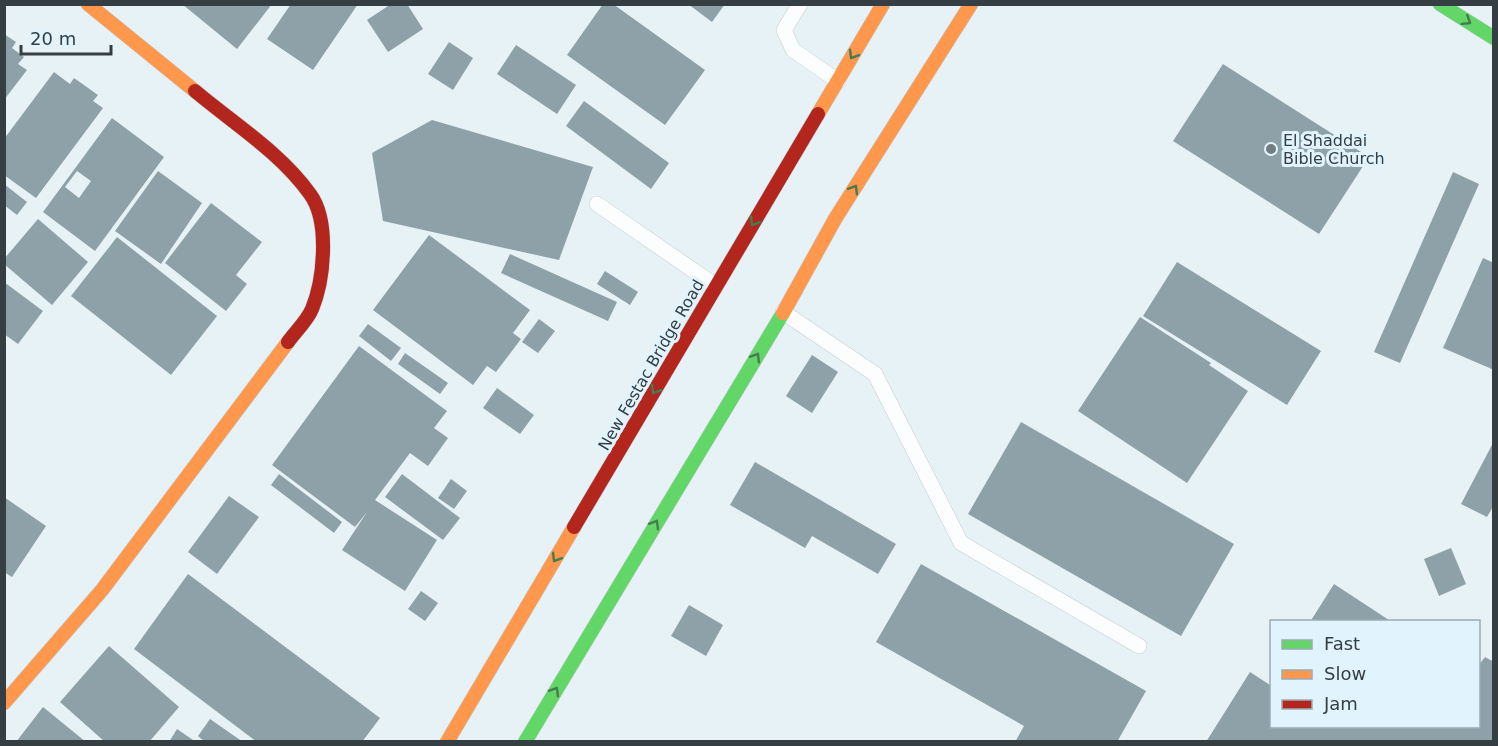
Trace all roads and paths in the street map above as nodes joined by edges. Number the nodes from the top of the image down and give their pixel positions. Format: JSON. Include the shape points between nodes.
{"nodes":[{"id":1,"x":88,"y":4,"type":"edge"},
{"id":2,"x":800,"y":4,"type":"edge"},
{"id":3,"x":883,"y":4,"type":"edge"},
{"id":4,"x":971,"y":4,"type":"edge"},
{"id":5,"x":1440,"y":4,"type":"edge"},
{"id":6,"x":1494,"y":38,"type":"edge"},
{"id":7,"x":838,"y":81,"type":"junction"},
{"id":8,"x":597,"y":204,"type":"dead end"},
{"id":9,"x":716,"y":286,"type":"junction"},
{"id":10,"x":783,"y":312,"type":"junction"},
{"id":11,"x":1139,"y":646,"type":"dead end"},
{"id":12,"x":4,"y":703,"type":"edge"},
{"id":13,"x":447,"y":741,"type":"edge"},
{"id":14,"x":525,"y":741,"type":"edge"}],
"edges":[{"from":1,"to":12,"type":"main road","via":[[283,164],[312,196],[322,229],[323,271],[311,311],[102,590]]},
{"from":2,"to":7,"type":"lane","via":[[784,30],[793,50]]},
{"from":3,"to":7,"type":"main road","name":"New Festac Bridge Road","one_way":true},
{"from":10,"to":4,"type":"main road","one_way":true,"via":[[835,219]]},
{"from":5,"to":6,"type":"main road","one_way":true},
{"from":7,"to":9,"type":"main road","name":"New Festac Bridge Road","one_way":true},
{"from":8,"to":9,"type":"lane"},
{"from":9,"to":13,"type":"main road","name":"New Festac Bridge Road","one_way":true},
{"from":10,"to":11,"type":"lane","via":[[875,375],[961,543]]},
{"from":14,"to":10,"type":"main road","one_way":true}]}
